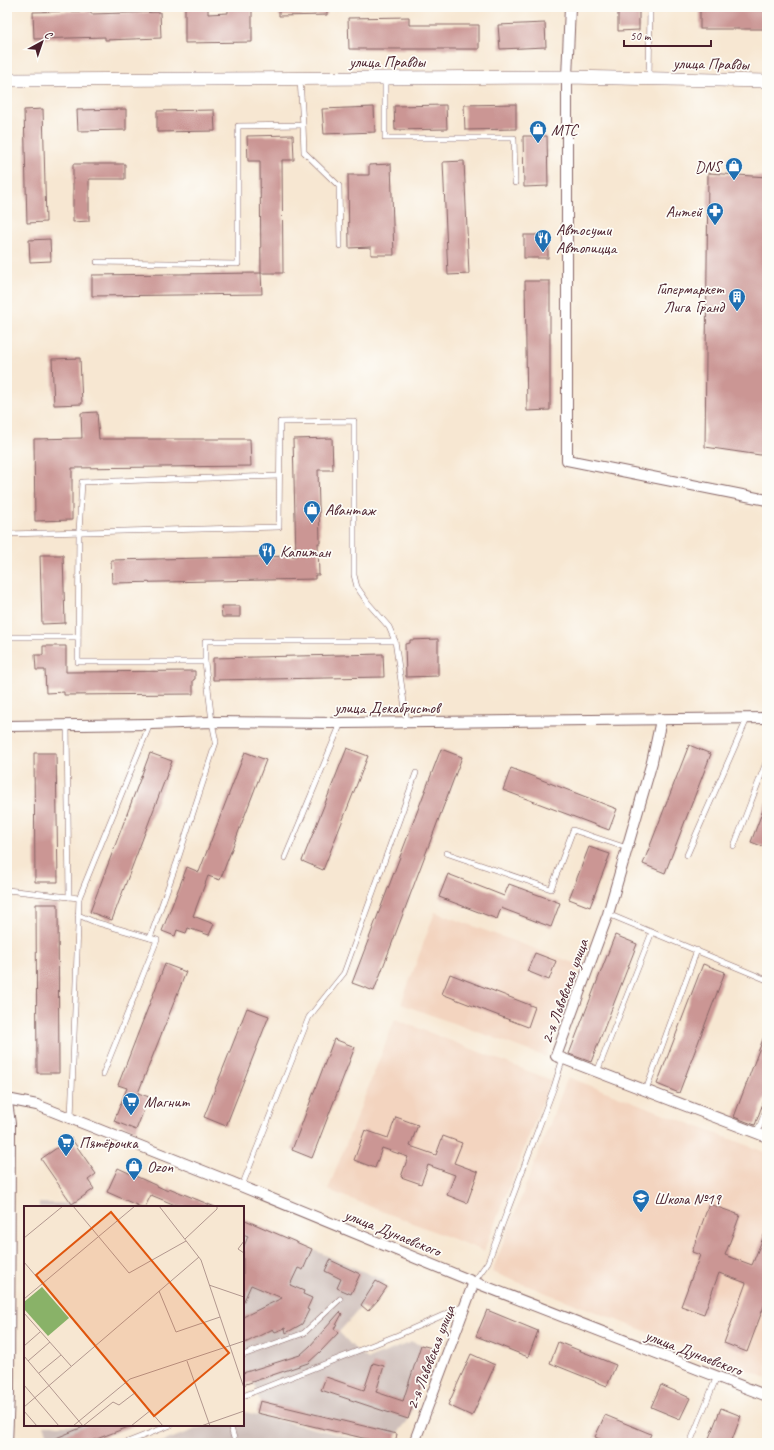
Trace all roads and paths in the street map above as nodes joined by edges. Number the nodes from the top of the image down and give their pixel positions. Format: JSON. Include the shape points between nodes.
{"nodes":[{"id":1,"x":570,"y":7,"type":"edge"},
{"id":2,"x":650,"y":7,"type":"edge"},
{"id":3,"x":567,"y":77,"type":"junction"},
{"id":4,"x":300,"y":78,"type":"junction"},
{"id":5,"x":385,"y":78,"type":"junction"},
{"id":6,"x":650,"y":79,"type":"junction"},
{"id":7,"x":7,"y":80,"type":"edge"},
{"id":8,"x":767,"y":80,"type":"edge"},
{"id":9,"x":304,"y":125,"type":"junction"},
{"id":10,"x":515,"y":183,"type":"dead end"},
{"id":11,"x":340,"y":246,"type":"dead end"},
{"id":12,"x":97,"y":262,"type":"dead end"},
{"id":13,"x":279,"y":476,"type":"junction"},
{"id":14,"x":767,"y":500,"type":"edge"},
{"id":15,"x":78,"y":532,"type":"junction"},
{"id":16,"x":7,"y":534,"type":"edge"},
{"id":17,"x":7,"y":637,"type":"edge"},
{"id":18,"x":78,"y":637,"type":"junction"},
{"id":19,"x":395,"y":641,"type":"junction"},
{"id":20,"x":205,"y":662,"type":"junction"},
{"id":21,"x":767,"y":718,"type":"edge"},
{"id":22,"x":747,"y":719,"type":"junction"},
{"id":23,"x":661,"y":720,"type":"junction"},
{"id":24,"x":212,"y":722,"type":"junction"},
{"id":25,"x":406,"y":722,"type":"junction"},
{"id":26,"x":341,"y":723,"type":"junction"},
{"id":27,"x":150,"y":724,"type":"junction"},
{"id":28,"x":67,"y":725,"type":"junction"},
{"id":29,"x":7,"y":726,"type":"edge"},
{"id":30,"x":767,"y":760,"type":"edge"},
{"id":31,"x":416,"y":773,"type":"dead end"},
{"id":32,"x":734,"y":846,"type":"dead end"},
{"id":33,"x":627,"y":848,"type":"junction"},
{"id":34,"x":446,"y":853,"type":"dead end"},
{"id":35,"x":688,"y":855,"type":"dead end"},
{"id":36,"x":286,"y":858,"type":"dead end"},
{"id":37,"x":7,"y":890,"type":"edge"},
{"id":38,"x":70,"y":896,"type":"junction"},
{"id":39,"x":79,"y":898,"type":"junction"},
{"id":40,"x":608,"y":914,"type":"junction"},
{"id":41,"x":78,"y":915,"type":"junction"},
{"id":42,"x":652,"y":932,"type":"junction"},
{"id":43,"x":150,"y":938,"type":"junction"},
{"id":44,"x":697,"y":950,"type":"junction"},
{"id":45,"x":767,"y":980,"type":"edge"},
{"id":46,"x":563,"y":1058,"type":"junction"},
{"id":47,"x":597,"y":1072,"type":"junction"},
{"id":48,"x":103,"y":1074,"type":"dead end"},
{"id":49,"x":646,"y":1090,"type":"junction"},
{"id":50,"x":7,"y":1099,"type":"edge"},
{"id":51,"x":7,"y":1102,"type":"edge"},
{"id":52,"x":767,"y":1107,"type":"edge"},
{"id":53,"x":71,"y":1119,"type":"junction"},
{"id":54,"x":757,"y":1133,"type":"junction"},
{"id":55,"x":767,"y":1137,"type":"edge"},
{"id":56,"x":242,"y":1186,"type":"junction"},
{"id":57,"x":8,"y":1216,"type":"edge"},
{"id":58,"x":474,"y":1282,"type":"junction"},
{"id":59,"x":340,"y":1299,"type":"dead end"},
{"id":60,"x":466,"y":1305,"type":"junction"},
{"id":61,"x":8,"y":1321,"type":"edge"},
{"id":62,"x":244,"y":1355,"type":"edge"},
{"id":63,"x":717,"y":1376,"type":"junction"},
{"id":64,"x":8,"y":1394,"type":"edge"},
{"id":65,"x":244,"y":1396,"type":"edge"},
{"id":66,"x":767,"y":1396,"type":"edge"},
{"id":67,"x":168,"y":1426,"type":"edge"},
{"id":68,"x":230,"y":1426,"type":"edge"},
{"id":69,"x":234,"y":1438,"type":"dead end"},
{"id":70,"x":7,"y":1443,"type":"edge"},
{"id":71,"x":125,"y":1443,"type":"edge"},
{"id":72,"x":414,"y":1443,"type":"edge"},
{"id":73,"x":690,"y":1443,"type":"edge"}],
"edges":[{"from":1,"to":3,"type":"street"},
{"from":2,"to":6,"type":"lane"},
{"from":3,"to":5,"type":"street","name":"улица Правды"},
{"from":3,"to":6,"type":"street","name":"улица Правды"},
{"from":3,"to":14,"type":"street","via":[[567,460]]},
{"from":4,"to":5,"type":"street","name":"улица Правды"},
{"from":4,"to":7,"type":"street","name":"улица Правды"},
{"from":4,"to":9,"type":"lane"},
{"from":5,"to":10,"type":"lane","via":[[385,138],[514,138]]},
{"from":6,"to":8,"type":"street","name":"улица Правды"},
{"from":9,"to":11,"type":"lane","via":[[304,152],[339,186]]},
{"from":9,"to":12,"type":"lane","via":[[238,126],[238,264]]},
{"from":13,"to":15,"type":"lane","via":[[82,482]]},
{"from":13,"to":15,"type":"lane","via":[[279,527]]},
{"from":13,"to":19,"type":"lane","via":[[280,422],[354,421],[354,575],[357,586],[389,627]]},
{"from":15,"to":16,"type":"lane"},
{"from":15,"to":18,"type":"lane"},
{"from":17,"to":18,"type":"lane"},
{"from":18,"to":20,"type":"lane","via":[[78,662]]},
{"from":19,"to":20,"type":"lane","via":[[205,641]]},
{"from":19,"to":25,"type":"lane"},
{"from":20,"to":24,"type":"lane"},
{"from":21,"to":22,"type":"street","name":"улица Декабристов"},
{"from":22,"to":23,"type":"street","name":"улица Декабристов"},
{"from":22,"to":35,"type":"lane"},
{"from":23,"to":25,"type":"street","name":"улица Декабристов"},
{"from":23,"to":33,"type":"street","name":"2-я Львовская улица","via":[[652,762]]},
{"from":24,"to":26,"type":"street","name":"улица Декабристов"},
{"from":24,"to":27,"type":"street","name":"улица Декабристов"},
{"from":24,"to":43,"type":"lane","via":[[216,742]]},
{"from":25,"to":26,"type":"street","name":"улица Декабристов"},
{"from":26,"to":36,"type":"lane"},
{"from":27,"to":28,"type":"street","name":"улица Декабристов"},
{"from":27,"to":39,"type":"lane"},
{"from":28,"to":29,"type":"street","name":"улица Декабристов"},
{"from":28,"to":38,"type":"lane"},
{"from":30,"to":32,"type":"lane"},
{"from":31,"to":56,"type":"lane","via":[[344,973],[309,1017]]},
{"from":33,"to":34,"type":"lane","via":[[573,830],[551,889]]},
{"from":33,"to":40,"type":"street","name":"2-я Львовская улица"},
{"from":37,"to":38,"type":"lane"},
{"from":38,"to":39,"type":"lane"},
{"from":39,"to":41,"type":"lane"},
{"from":40,"to":42,"type":"lane"},
{"from":40,"to":46,"type":"street","name":"2-я Львовская улица","via":[[556,1056]]},
{"from":41,"to":43,"type":"lane"},
{"from":41,"to":53,"type":"lane"},
{"from":42,"to":44,"type":"lane"},
{"from":42,"to":47,"type":"lane"},
{"from":43,"to":48,"type":"lane","via":[[157,940]]},
{"from":44,"to":45,"type":"lane"},
{"from":44,"to":49,"type":"lane"},
{"from":46,"to":47,"type":"street","name":"2-я Львовская улица"},
{"from":46,"to":58,"type":"lane","via":[[488,1262]]},
{"from":47,"to":49,"type":"street","name":"2-я Львовская улица"},
{"from":49,"to":54,"type":"street","name":"2-я Львовская улица"},
{"from":50,"to":53,"type":"street","name":"улица Дунаевского","via":[[36,1105]]},
{"from":51,"to":57,"type":"street","via":[[10,1124]]},
{"from":52,"to":54,"type":"lane"},
{"from":53,"to":56,"type":"street","name":"улица Дунаевского"},
{"from":54,"to":55,"type":"street","name":"2-я Львовская улица"},
{"from":56,"to":58,"type":"street","name":"улица Дунаевского"},
{"from":57,"to":61,"type":"street"},
{"from":58,"to":60,"type":"street","name":"2-я Львовская улица"},
{"from":58,"to":63,"type":"street","name":"улица Дунаевского"},
{"from":59,"to":62,"type":"lane","via":[[304,1333]]},
{"from":60,"to":65,"type":"lane","via":[[398,1335]]},
{"from":60,"to":72,"type":"street","name":"2-я Львовская улица"},
{"from":61,"to":64,"type":"street"},
{"from":63,"to":66,"type":"street","name":"улица Дунаевского"},
{"from":63,"to":73,"type":"lane"},
{"from":64,"to":70,"type":"street"},
{"from":67,"to":71,"type":"lane"},
{"from":68,"to":69,"type":"lane"}]}
